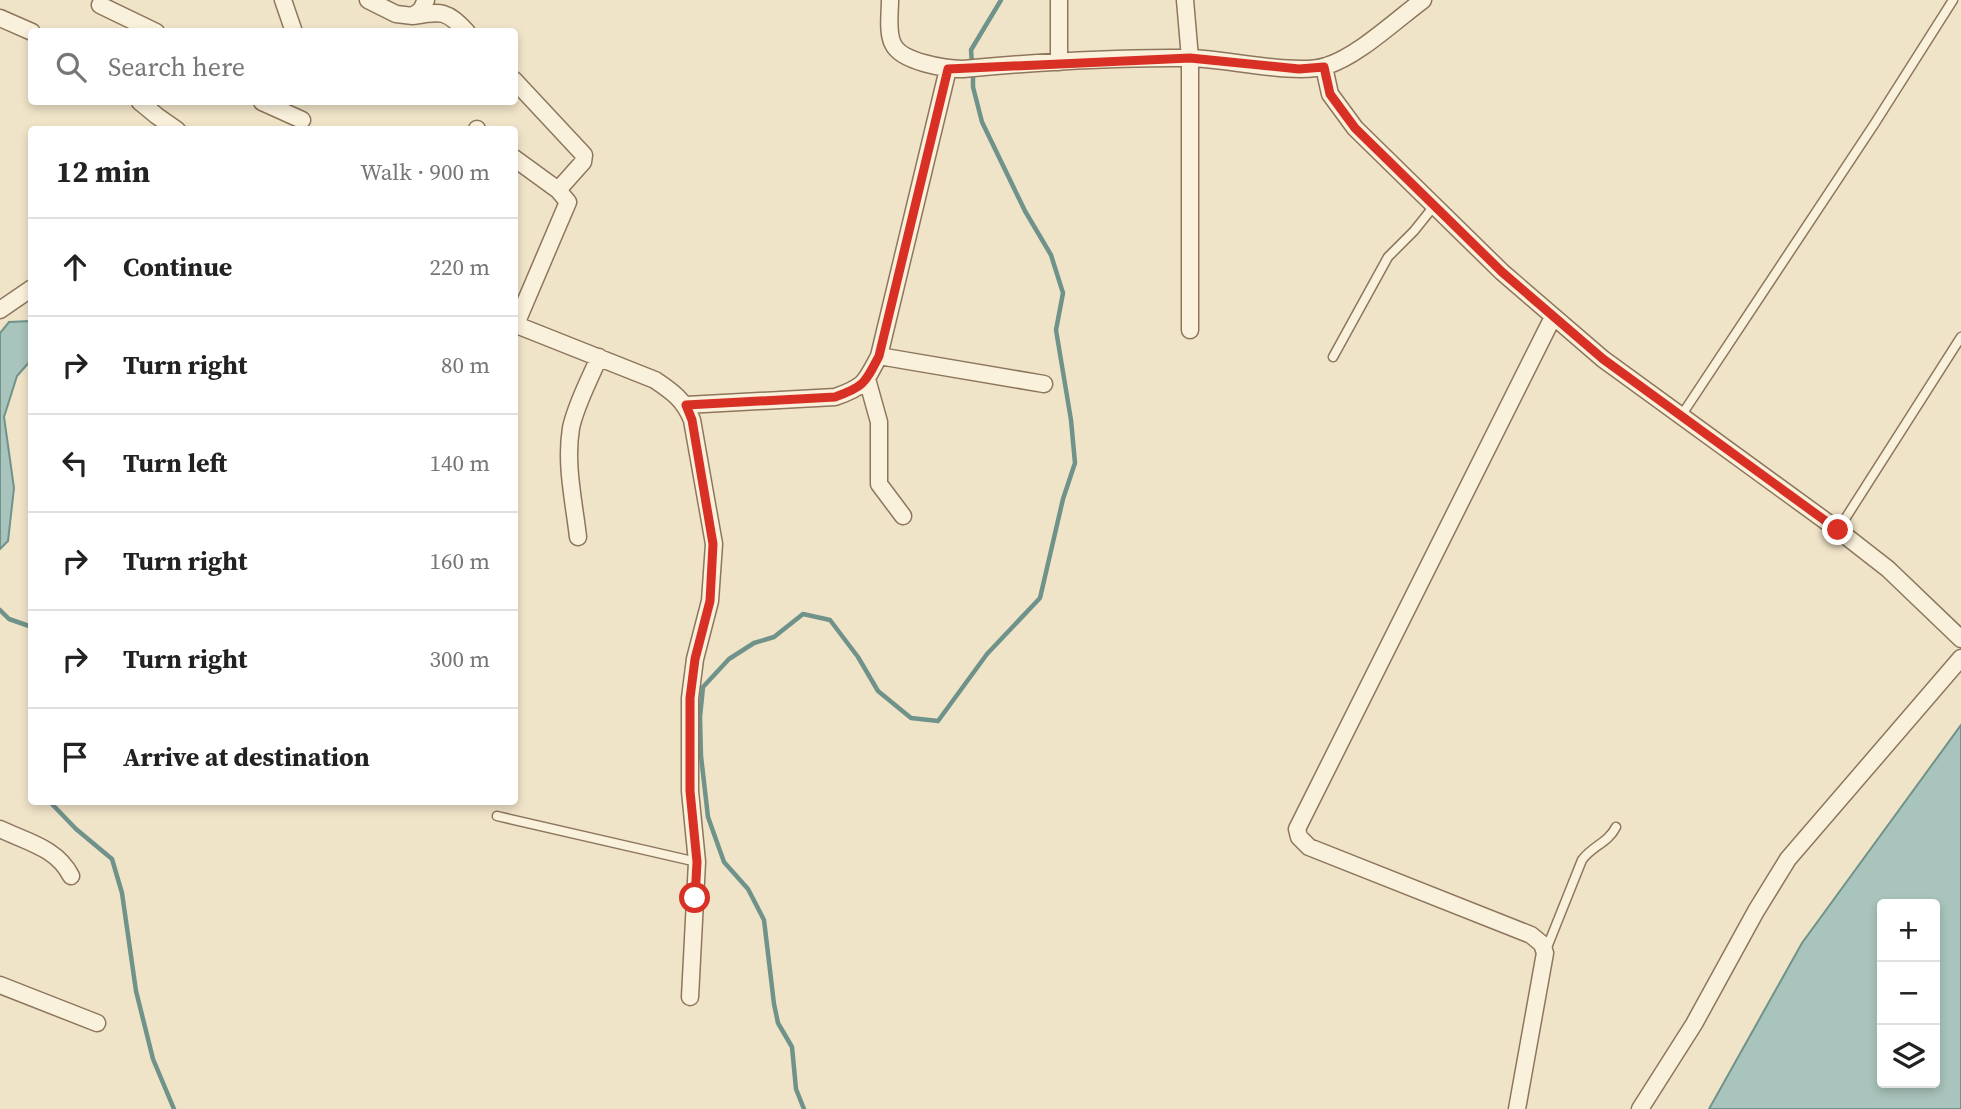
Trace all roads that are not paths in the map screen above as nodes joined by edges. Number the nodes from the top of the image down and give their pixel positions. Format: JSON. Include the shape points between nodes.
{"nodes":[{"id":1,"x":283,"y":0,"type":"edge"},
{"id":2,"x":368,"y":0,"type":"edge"},
{"id":3,"x":426,"y":0,"type":"edge"},
{"id":4,"x":890,"y":0,"type":"edge"},
{"id":5,"x":1059,"y":0,"type":"edge"},
{"id":6,"x":1185,"y":0,"type":"edge"},
{"id":7,"x":1423,"y":0,"type":"edge"},
{"id":8,"x":1953,"y":0,"type":"edge"},
{"id":9,"x":100,"y":5,"type":"dead end"},
{"id":10,"x":413,"y":16,"type":"junction"},
{"id":11,"x":0,"y":18,"type":"edge"},
{"id":12,"x":148,"y":28,"type":"edge"},
{"id":13,"x":293,"y":28,"type":"edge"},
{"id":14,"x":463,"y":28,"type":"edge"},
{"id":15,"x":28,"y":30,"type":"edge"},
{"id":16,"x":1190,"y":58,"type":"junction"},
{"id":17,"x":1059,"y":62,"type":"junction"},
{"id":18,"x":1324,"y":67,"type":"junction"},
{"id":19,"x":956,"y":69,"type":"junction"},
{"id":20,"x":518,"y":84,"type":"edge"},
{"id":21,"x":144,"y":105,"type":"edge"},
{"id":22,"x":267,"y":105,"type":"edge"},
{"id":23,"x":302,"y":105,"type":"edge"},
{"id":24,"x":302,"y":125,"type":"edge"},
{"id":25,"x":171,"y":126,"type":"edge"},
{"id":26,"x":518,"y":161,"type":"edge"},
{"id":27,"x":558,"y":190,"type":"junction"},
{"id":28,"x":1434,"y":206,"type":"junction"},
{"id":29,"x":28,"y":291,"type":"edge"},
{"id":30,"x":0,"y":310,"type":"edge"},
{"id":31,"x":518,"y":317,"type":"edge"},
{"id":32,"x":1553,"y":317,"type":"junction"},
{"id":33,"x":518,"y":325,"type":"edge"},
{"id":34,"x":1189,"y":330,"type":"dead end"},
{"id":35,"x":1961,"y":337,"type":"edge"},
{"id":36,"x":879,"y":356,"type":"junction"},
{"id":37,"x":599,"y":357,"type":"junction"},
{"id":38,"x":1333,"y":357,"type":"dead end"},
{"id":39,"x":867,"y":379,"type":"junction"},
{"id":40,"x":1044,"y":384,"type":"dead end"},
{"id":41,"x":686,"y":405,"type":"junction"},
{"id":42,"x":1681,"y":416,"type":"junction"},
{"id":43,"x":903,"y":516,"type":"dead end"},
{"id":44,"x":1838,"y":530,"type":"junction"},
{"id":45,"x":578,"y":537,"type":"dead end"},
{"id":46,"x":1961,"y":639,"type":"edge"},
{"id":47,"x":1961,"y":658,"type":"edge"},
{"id":48,"x":497,"y":816,"type":"dead end"},
{"id":49,"x":1616,"y":827,"type":"dead end"},
{"id":50,"x":0,"y":829,"type":"edge"},
{"id":51,"x":697,"y":862,"type":"junction"},
{"id":52,"x":71,"y":876,"type":"dead end"},
{"id":53,"x":1545,"y":953,"type":"junction"},
{"id":54,"x":0,"y":985,"type":"edge"},
{"id":55,"x":690,"y":997,"type":"dead end"},
{"id":56,"x":97,"y":1023,"type":"dead end"},
{"id":57,"x":1517,"y":1109,"type":"edge"},
{"id":58,"x":1640,"y":1109,"type":"edge"}],
"edges":[{"from":1,"to":13,"type":"street"},
{"from":2,"to":10,"type":"street","via":[[396,14]]},
{"from":3,"to":10,"type":"street"},
{"from":4,"to":19,"type":"street","via":[[893,44],[905,55]]},
{"from":5,"to":17,"type":"street"},
{"from":6,"to":16,"type":"street"},
{"from":7,"to":18,"type":"street","via":[[1346,57]]},
{"from":8,"to":42,"type":"lane"},
{"from":9,"to":12,"type":"street"},
{"from":10,"to":14,"type":"street","via":[[440,11]]},
{"from":11,"to":15,"type":"street"},
{"from":16,"to":17,"type":"street"},
{"from":16,"to":18,"type":"street","via":[[1299,69]]},
{"from":16,"to":34,"type":"street"},
{"from":17,"to":19,"type":"street"},
{"from":18,"to":28,"type":"street","via":[[1330,94],[1341,111]]},
{"from":19,"to":36,"type":"street"},
{"from":20,"to":27,"type":"street","via":[[584,155]]},
{"from":21,"to":25,"type":"street"},
{"from":22,"to":24,"type":"street"},
{"from":23,"to":24,"type":"street"},
{"from":26,"to":27,"type":"street"},
{"from":27,"to":31,"type":"street","via":[[567,207]]},
{"from":28,"to":32,"type":"street"},
{"from":28,"to":38,"type":"lane","via":[[1388,257]]},
{"from":29,"to":30,"type":"street"},
{"from":32,"to":42,"type":"street"},
{"from":32,"to":53,"type":"street","via":[[1297,829],[1309,846],[1531,935]]},
{"from":33,"to":37,"type":"street"},
{"from":35,"to":44,"type":"lane"},
{"from":36,"to":39,"type":"street"},
{"from":36,"to":40,"type":"street"},
{"from":37,"to":41,"type":"street","via":[[656,380]]},
{"from":37,"to":45,"type":"street","via":[[570,441]]},
{"from":39,"to":41,"type":"street","via":[[857,389],[835,397]]},
{"from":39,"to":43,"type":"street","via":[[879,422],[879,484]]},
{"from":41,"to":51,"type":"street","via":[[713,544],[710,601],[690,698],[690,791]]},
{"from":42,"to":44,"type":"street"},
{"from":44,"to":46,"type":"street","via":[[1888,569]]},
{"from":47,"to":58,"type":"street","via":[[1788,859],[1695,1024]]},
{"from":48,"to":51,"type":"lane"},
{"from":49,"to":53,"type":"lane","via":[[1606,842],[1588,851],[1582,860]]},
{"from":50,"to":52,"type":"street","via":[[47,850],[64,862]]},
{"from":51,"to":55,"type":"street"},
{"from":53,"to":57,"type":"street"},
{"from":54,"to":56,"type":"street"}]}
